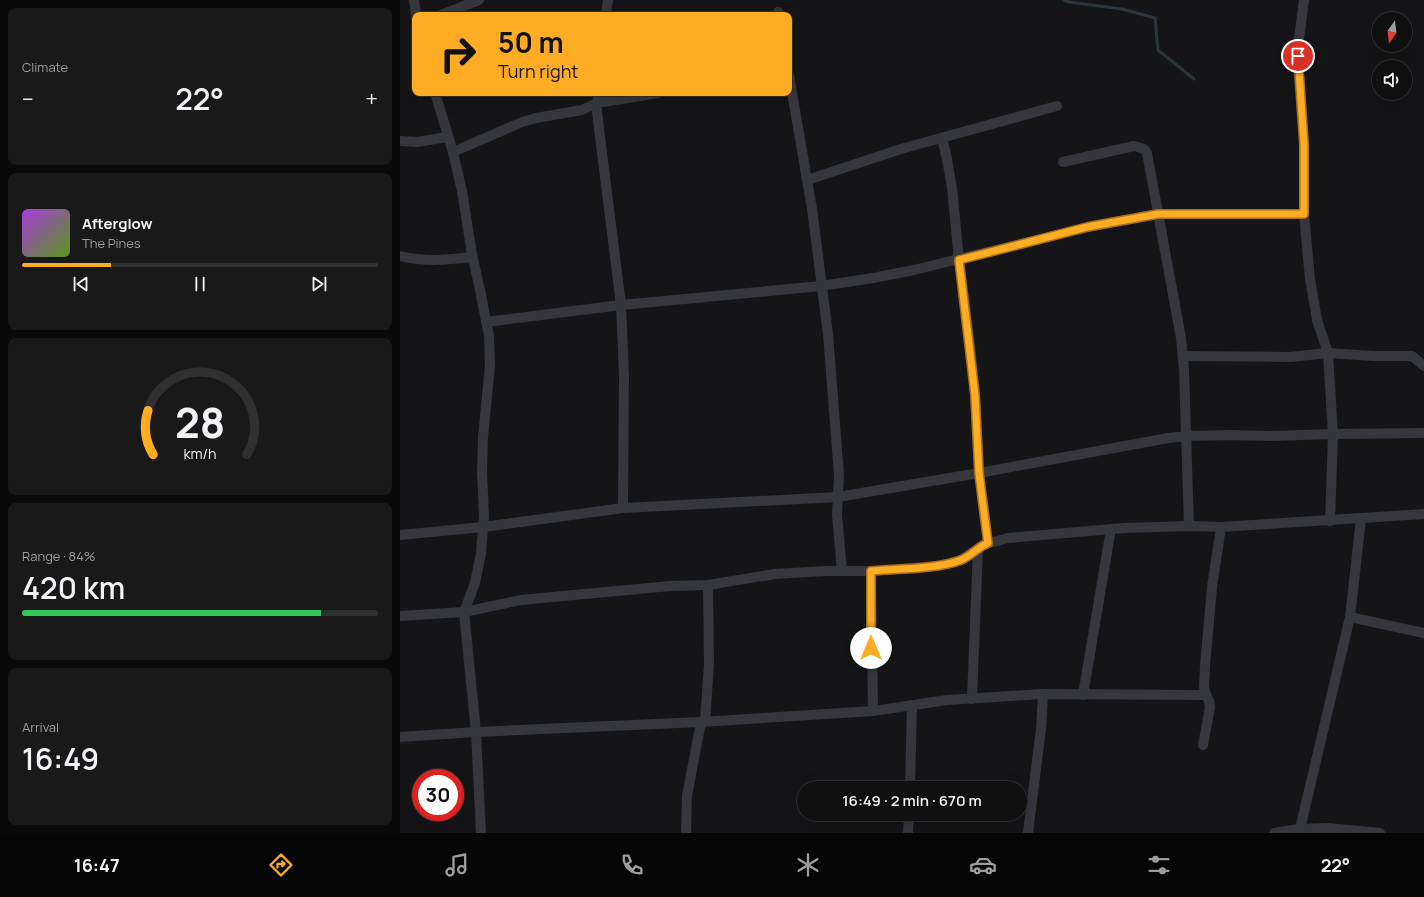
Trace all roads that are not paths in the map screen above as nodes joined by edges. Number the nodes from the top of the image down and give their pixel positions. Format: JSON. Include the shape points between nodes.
{"nodes":[{"id":1,"x":414,"y":0,"type":"edge"},
{"id":2,"x":479,"y":0,"type":"edge"},
{"id":3,"x":608,"y":0,"type":"edge"},
{"id":4,"x":1304,"y":0,"type":"edge"},
{"id":5,"x":416,"y":12,"type":"edge"},
{"id":6,"x":449,"y":12,"type":"edge"},
{"id":7,"x":606,"y":12,"type":"edge"},
{"id":8,"x":792,"y":92,"type":"edge"},
{"id":9,"x":436,"y":96,"type":"edge"},
{"id":10,"x":621,"y":96,"type":"edge"},
{"id":11,"x":597,"y":98,"type":"edge"},
{"id":12,"x":1057,"y":106,"type":"dead end"},
{"id":13,"x":447,"y":137,"type":"junction"},
{"id":14,"x":942,"y":138,"type":"junction"},
{"id":15,"x":400,"y":141,"type":"edge"},
{"id":16,"x":452,"y":152,"type":"junction"},
{"id":17,"x":1063,"y":162,"type":"dead end"},
{"id":18,"x":807,"y":180,"type":"junction"},
{"id":19,"x":1158,"y":214,"type":"junction"},
{"id":20,"x":1304,"y":214,"type":"junction"},
{"id":21,"x":400,"y":256,"type":"edge"},
{"id":22,"x":472,"y":257,"type":"junction"},
{"id":23,"x":959,"y":260,"type":"junction"},
{"id":24,"x":821,"y":286,"type":"junction"},
{"id":25,"x":621,"y":305,"type":"junction"},
{"id":26,"x":486,"y":322,"type":"junction"},
{"id":27,"x":1328,"y":353,"type":"junction"},
{"id":28,"x":1183,"y":356,"type":"junction"},
{"id":29,"x":1412,"y":356,"type":"junction"},
{"id":30,"x":1424,"y":356,"type":"edge"},
{"id":31,"x":1424,"y":366,"type":"edge"},
{"id":32,"x":1424,"y":433,"type":"edge"},
{"id":33,"x":1333,"y":434,"type":"junction"},
{"id":34,"x":1187,"y":436,"type":"junction"},
{"id":35,"x":979,"y":473,"type":"junction"},
{"id":36,"x":838,"y":497,"type":"junction"},
{"id":37,"x":623,"y":508,"type":"junction"},
{"id":38,"x":1424,"y":514,"type":"edge"},
{"id":39,"x":1361,"y":519,"type":"junction"},
{"id":40,"x":1330,"y":520,"type":"junction"},
{"id":41,"x":1189,"y":526,"type":"junction"},
{"id":42,"x":483,"y":527,"type":"junction"},
{"id":43,"x":1221,"y":527,"type":"junction"},
{"id":44,"x":1111,"y":529,"type":"junction"},
{"id":45,"x":400,"y":535,"type":"edge"},
{"id":46,"x":988,"y":543,"type":"junction"},
{"id":47,"x":978,"y":548,"type":"junction"},
{"id":48,"x":842,"y":571,"type":"junction"},
{"id":49,"x":871,"y":571,"type":"junction"},
{"id":50,"x":708,"y":585,"type":"junction"},
{"id":51,"x":464,"y":612,"type":"junction"},
{"id":52,"x":400,"y":616,"type":"edge"},
{"id":53,"x":1350,"y":618,"type":"junction"},
{"id":54,"x":1424,"y":633,"type":"edge"},
{"id":55,"x":1043,"y":694,"type":"junction"},
{"id":56,"x":1083,"y":694,"type":"junction"},
{"id":57,"x":1206,"y":695,"type":"junction"},
{"id":58,"x":972,"y":699,"type":"junction"},
{"id":59,"x":912,"y":705,"type":"junction"},
{"id":60,"x":873,"y":711,"type":"junction"},
{"id":61,"x":703,"y":722,"type":"junction"},
{"id":62,"x":476,"y":732,"type":"junction"},
{"id":63,"x":400,"y":737,"type":"edge"},
{"id":64,"x":1203,"y":745,"type":"dead end"},
{"id":65,"x":910,"y":781,"type":"edge"},
{"id":66,"x":909,"y":821,"type":"edge"},
{"id":67,"x":1299,"y":831,"type":"edge"},
{"id":68,"x":481,"y":833,"type":"edge"},
{"id":69,"x":686,"y":833,"type":"edge"},
{"id":70,"x":908,"y":833,"type":"edge"},
{"id":71,"x":1028,"y":833,"type":"edge"},
{"id":72,"x":1274,"y":833,"type":"edge"},
{"id":73,"x":1380,"y":833,"type":"edge"}],
"edges":[{"from":1,"to":5,"type":"street"},
{"from":2,"to":6,"type":"street"},
{"from":3,"to":7,"type":"street"},
{"from":4,"to":20,"type":"street","via":[[1298,53],[1304,144]]},
{"from":8,"to":18,"type":"street"},
{"from":9,"to":13,"type":"street"},
{"from":10,"to":11,"type":"street"},
{"from":11,"to":16,"type":"street","via":[[582,110],[522,122]]},
{"from":11,"to":25,"type":"street"},
{"from":12,"to":14,"type":"street"},
{"from":13,"to":15,"type":"street","via":[[417,142]]},
{"from":13,"to":16,"type":"street"},
{"from":14,"to":18,"type":"street"},
{"from":14,"to":23,"type":"street","via":[[948,159]]},
{"from":16,"to":22,"type":"street","via":[[462,191]]},
{"from":17,"to":19,"type":"street","via":[[1130,146],[1144,149],[1147,153]]},
{"from":18,"to":24,"type":"street"},
{"from":19,"to":20,"type":"street"},
{"from":19,"to":23,"type":"street","via":[[1078,229]]},
{"from":19,"to":28,"type":"street"},
{"from":20,"to":27,"type":"street","via":[[1317,320]]},
{"from":21,"to":22,"type":"street","via":[[438,261]]},
{"from":22,"to":26,"type":"street"},
{"from":23,"to":24,"type":"street","via":[[880,277]]},
{"from":23,"to":35,"type":"street","via":[[975,395]]},
{"from":24,"to":25,"type":"street"},
{"from":24,"to":36,"type":"street","via":[[829,341],[839,475]]},
{"from":25,"to":26,"type":"street"},
{"from":25,"to":37,"type":"street","via":[[624,375]]},
{"from":26,"to":42,"type":"street","via":[[490,364],[483,437]]},
{"from":27,"to":28,"type":"street","via":[[1290,357]]},
{"from":27,"to":29,"type":"street"},
{"from":27,"to":33,"type":"street"},
{"from":28,"to":34,"type":"street"},
{"from":29,"to":30,"type":"street"},
{"from":29,"to":31,"type":"street"},
{"from":32,"to":33,"type":"street"},
{"from":33,"to":34,"type":"street"},
{"from":33,"to":40,"type":"street"},
{"from":34,"to":35,"type":"street"},
{"from":34,"to":41,"type":"street"},
{"from":35,"to":36,"type":"street"},
{"from":35,"to":46,"type":"street"},
{"from":36,"to":37,"type":"street"},
{"from":36,"to":48,"type":"street"},
{"from":37,"to":42,"type":"street"},
{"from":38,"to":39,"type":"street"},
{"from":39,"to":40,"type":"street"},
{"from":39,"to":53,"type":"street"},
{"from":40,"to":43,"type":"street"},
{"from":41,"to":43,"type":"street"},
{"from":41,"to":44,"type":"street"},
{"from":42,"to":45,"type":"street"},
{"from":42,"to":51,"type":"street","via":[[476,584]]},
{"from":43,"to":57,"type":"street","via":[[1208,628],[1204,687]]},
{"from":44,"to":46,"type":"street","via":[[1008,538]]},
{"from":44,"to":56,"type":"street"},
{"from":46,"to":47,"type":"street"},
{"from":47,"to":49,"type":"street","via":[[961,560],[938,566]]},
{"from":47,"to":58,"type":"street"},
{"from":48,"to":49,"type":"street"},
{"from":48,"to":50,"type":"street","via":[[776,574]]},
{"from":49,"to":60,"type":"street"},
{"from":50,"to":51,"type":"street","via":[[670,586],[521,600]]},
{"from":50,"to":61,"type":"street","via":[[709,665]]},
{"from":51,"to":52,"type":"street"},
{"from":51,"to":62,"type":"street"},
{"from":53,"to":54,"type":"street"},
{"from":53,"to":67,"type":"street"},
{"from":55,"to":56,"type":"street"},
{"from":55,"to":58,"type":"street"},
{"from":55,"to":71,"type":"street"},
{"from":56,"to":57,"type":"street"},
{"from":57,"to":64,"type":"street","via":[[1210,707]]},
{"from":58,"to":59,"type":"street"},
{"from":59,"to":60,"type":"street"},
{"from":59,"to":65,"type":"street"},
{"from":60,"to":61,"type":"street"},
{"from":61,"to":62,"type":"street"},
{"from":61,"to":69,"type":"street","via":[[687,796]]},
{"from":62,"to":63,"type":"street"},
{"from":62,"to":68,"type":"street"},
{"from":66,"to":70,"type":"street"},
{"from":67,"to":72,"type":"street"},
{"from":67,"to":73,"type":"street","via":[[1328,828]]}]}
